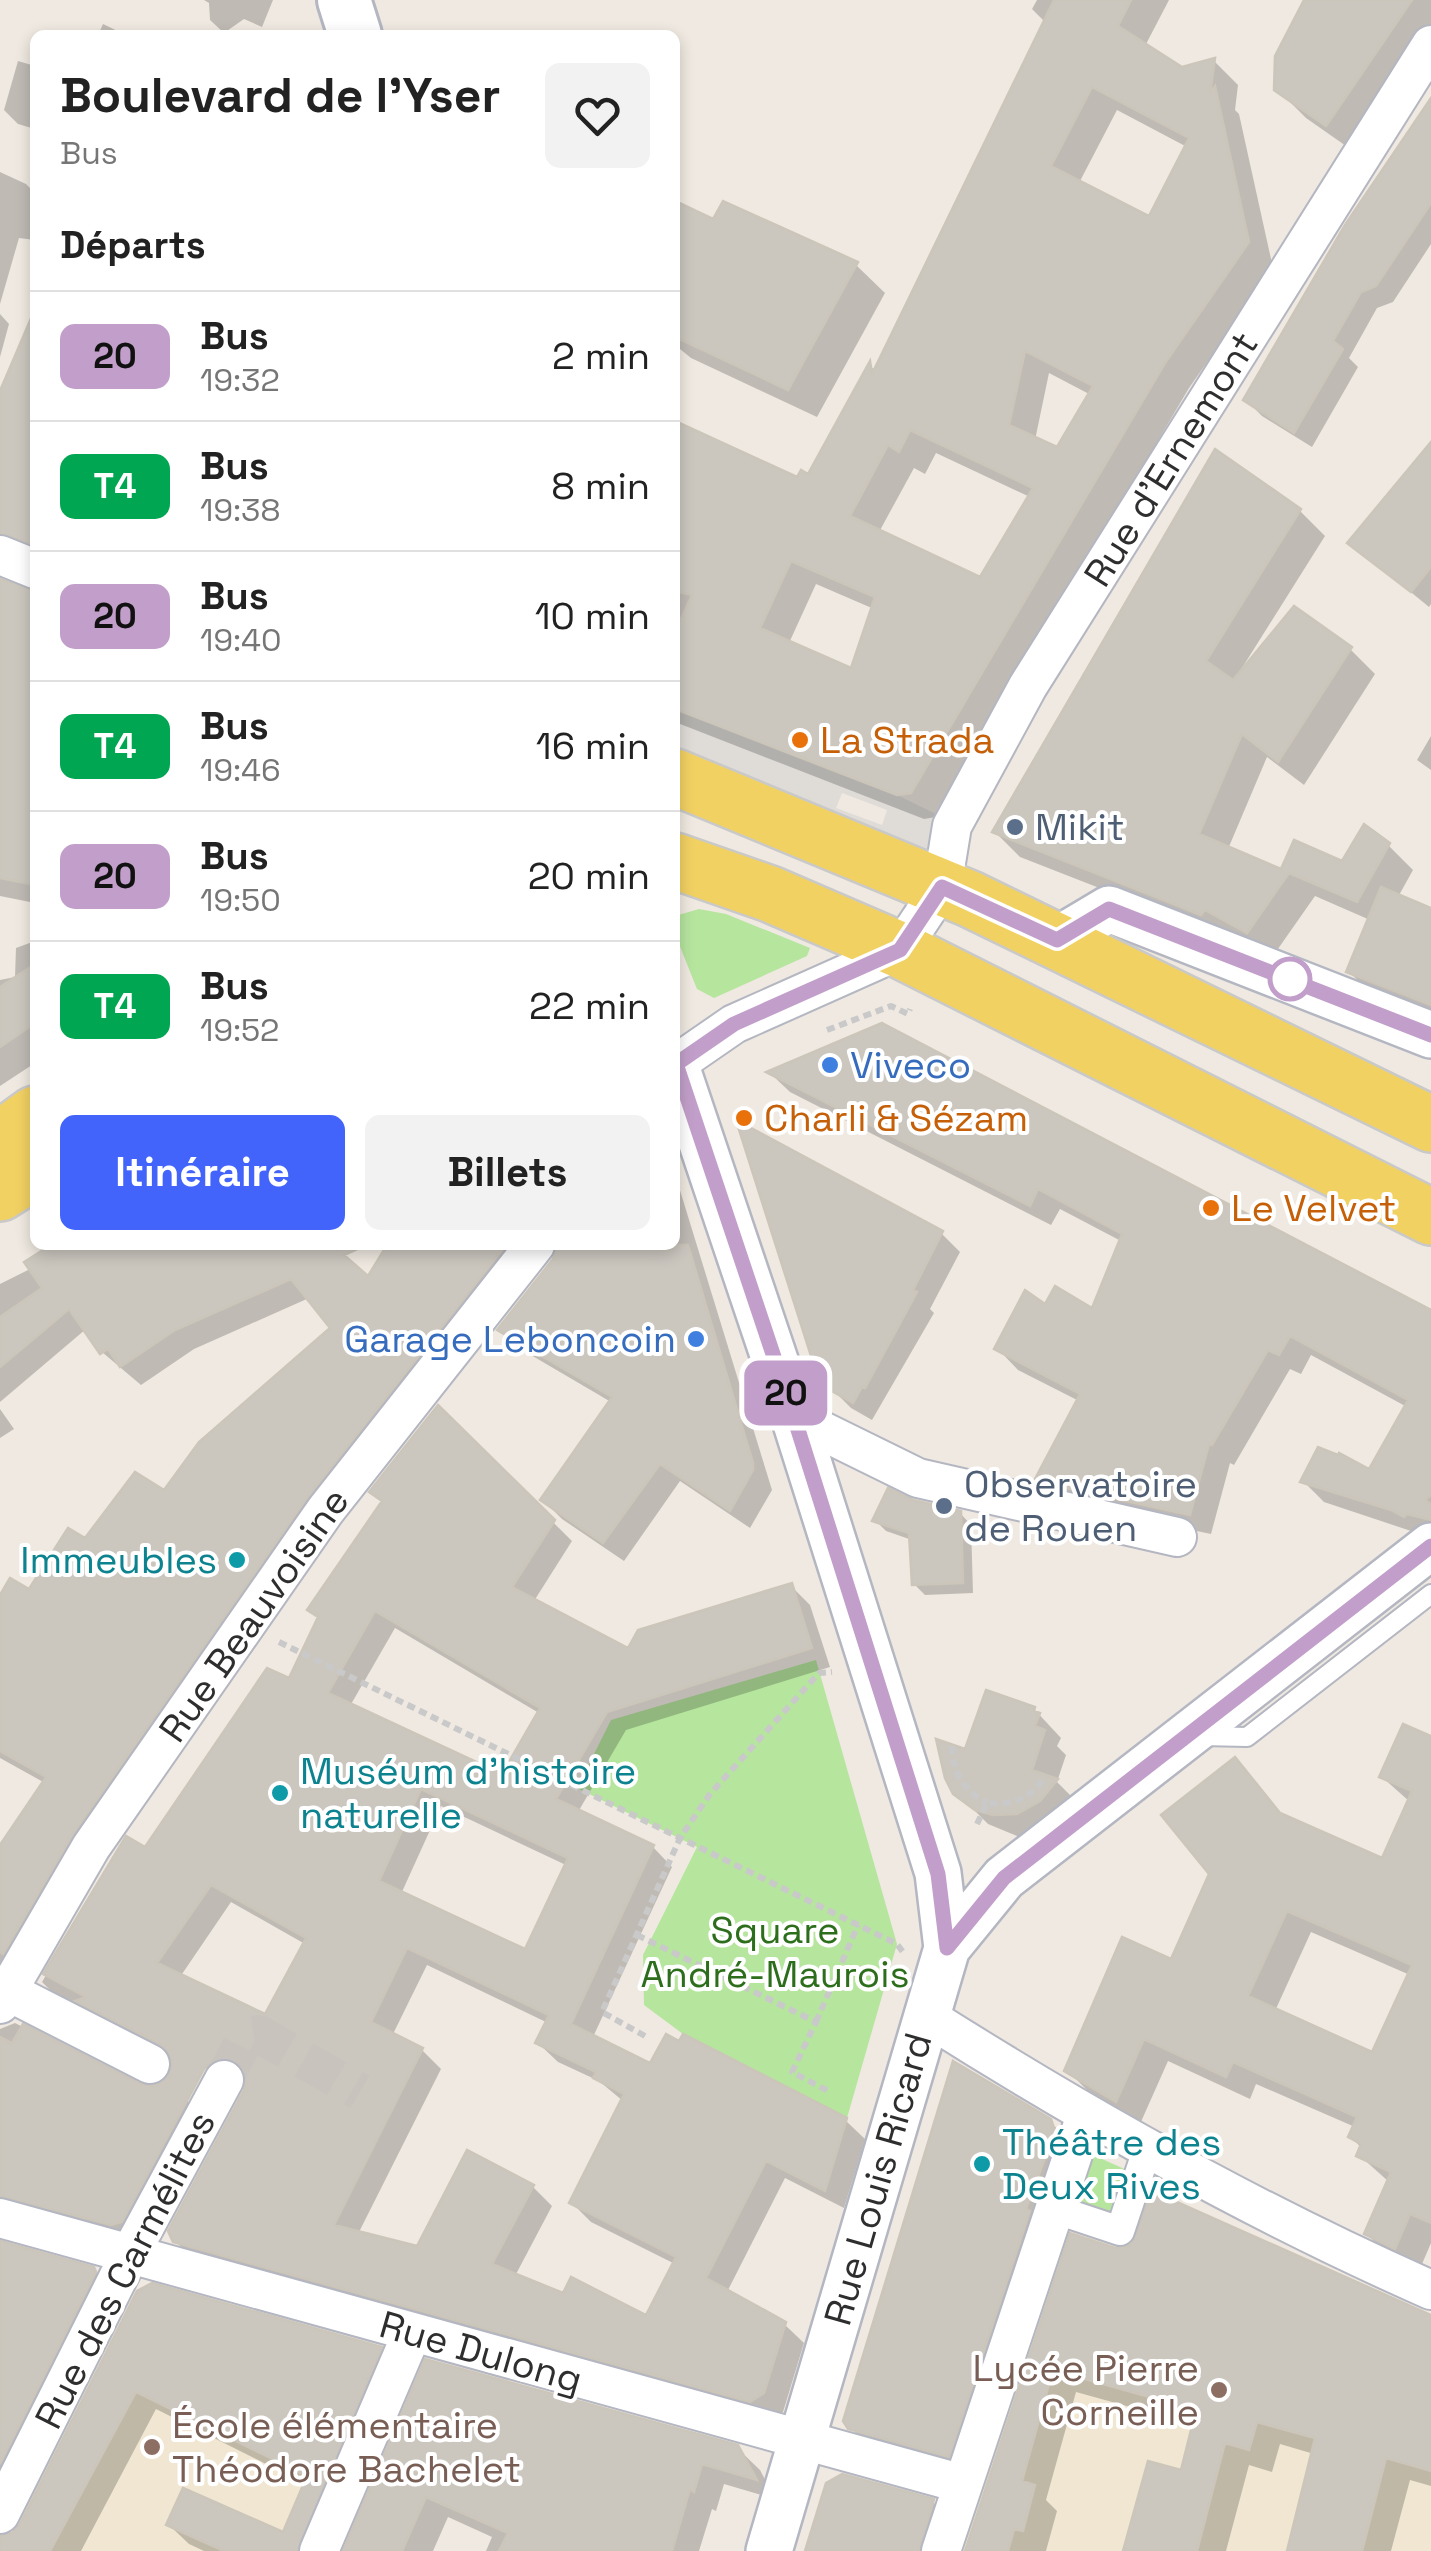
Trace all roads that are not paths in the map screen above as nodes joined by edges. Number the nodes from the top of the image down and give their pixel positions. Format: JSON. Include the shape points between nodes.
{"nodes":[{"id":1,"x":344,"y":0,"type":"edge"},
{"id":2,"x":353,"y":30,"type":"edge"},
{"id":3,"x":1431,"y":45,"type":"edge"},
{"id":4,"x":0,"y":555,"type":"edge"},
{"id":5,"x":30,"y":567,"type":"edge"},
{"id":6,"x":680,"y":778,"type":"edge"},
{"id":7,"x":680,"y":862,"type":"edge"},
{"id":8,"x":942,"y":887,"type":"junction"},
{"id":9,"x":1057,"y":940,"type":"junction"},
{"id":10,"x":900,"y":950,"type":"junction"},
{"id":11,"x":1431,"y":1034,"type":"edge"},
{"id":12,"x":680,"y":1061,"type":"edge"},
{"id":13,"x":680,"y":1079,"type":"edge"},
{"id":14,"x":30,"y":1118,"type":"edge"},
{"id":15,"x":1431,"y":1124,"type":"edge"},
{"id":16,"x":0,"y":1139,"type":"edge"},
{"id":17,"x":30,"y":1174,"type":"edge"},
{"id":18,"x":0,"y":1193,"type":"edge"},
{"id":19,"x":1431,"y":1218,"type":"edge"},
{"id":20,"x":531,"y":1250,"type":"edge"},
{"id":21,"x":794,"y":1417,"type":"junction"},
{"id":22,"x":1177,"y":1537,"type":"dead end"},
{"id":23,"x":1431,"y":1546,"type":"edge"},
{"id":24,"x":1431,"y":1594,"type":"edge"},
{"id":25,"x":1190,"y":1735,"type":"junction"},
{"id":26,"x":925,"y":1950,"type":"junction"},
{"id":27,"x":4,"y":1998,"type":"edge"},
{"id":28,"x":926,"y":2016,"type":"junction"},
{"id":29,"x":150,"y":2064,"type":"dead end"},
{"id":30,"x":224,"y":2080,"type":"tunnel mouth"},
{"id":31,"x":1086,"y":2116,"type":"junction"},
{"id":32,"x":1148,"y":2147,"type":"junction"},
{"id":33,"x":1054,"y":2209,"type":"junction"},
{"id":34,"x":0,"y":2218,"type":"edge"},
{"id":35,"x":130,"y":2254,"type":"junction"},
{"id":36,"x":1431,"y":2290,"type":"edge"},
{"id":37,"x":412,"y":2333,"type":"junction"},
{"id":38,"x":801,"y":2441,"type":"junction"},
{"id":39,"x":963,"y":2484,"type":"junction"},
{"id":40,"x":0,"y":2514,"type":"edge"},
{"id":41,"x":319,"y":2551,"type":"edge"},
{"id":42,"x":769,"y":2551,"type":"edge"},
{"id":43,"x":941,"y":2551,"type":"edge"}],
"edges":[{"from":1,"to":2,"type":"main road"},
{"from":3,"to":8,"type":"street","name":"Rue d'Ernemont","via":[[1028,686],[952,826]]},
{"from":4,"to":5,"type":"street"},
{"from":6,"to":8,"type":"main road"},
{"from":7,"to":10,"type":"main road"},
{"from":8,"to":9,"type":"main road"},
{"from":8,"to":10,"type":"street"},
{"from":9,"to":11,"type":"street","via":[[1109,909]]},
{"from":9,"to":15,"type":"main road"},
{"from":10,"to":12,"type":"street","via":[[734,1024]]},
{"from":10,"to":19,"type":"main road"},
{"from":13,"to":21,"type":"street","name":"Rue Louis Ricard"},
{"from":14,"to":16,"type":"main road"},
{"from":17,"to":18,"type":"main road"},
{"from":20,"to":27,"type":"street","name":"Rue Beauvoisine","via":[[325,1511],[90,1847]]},
{"from":21,"to":22,"type":"street","via":[[918,1478]]},
{"from":21,"to":26,"type":"street","name":"Rue Louis Ricard","via":[[938,1874]]},
{"from":23,"to":25,"type":"street"},
{"from":24,"to":25,"type":"lane","via":[[1247,1736]]},
{"from":25,"to":26,"type":"street","via":[[1004,1878]]},
{"from":26,"to":28,"type":"street","name":"Rue Louis Ricard"},
{"from":27,"to":29,"type":"street"},
{"from":28,"to":31,"type":"street"},
{"from":28,"to":38,"type":"street","name":"Rue Louis Ricard"},
{"from":30,"to":35,"type":"street","name":"Rue des Carmélites"},
{"from":31,"to":32,"type":"street"},
{"from":31,"to":33,"type":"street"},
{"from":32,"to":33,"type":"street","via":[[1120,2231]]},
{"from":32,"to":36,"type":"street"},
{"from":33,"to":39,"type":"street"},
{"from":34,"to":35,"type":"street","name":"Rue Dulong"},
{"from":35,"to":37,"type":"street","name":"Rue Dulong"},
{"from":35,"to":40,"type":"street","name":"Rue des Carmélites"},
{"from":37,"to":38,"type":"street","name":"Rue Dulong"},
{"from":37,"to":41,"type":"street"},
{"from":38,"to":39,"type":"street","name":"Rue Dulong"},
{"from":38,"to":42,"type":"street","name":"Rue Louis Ricard"},
{"from":39,"to":43,"type":"street"}]}
